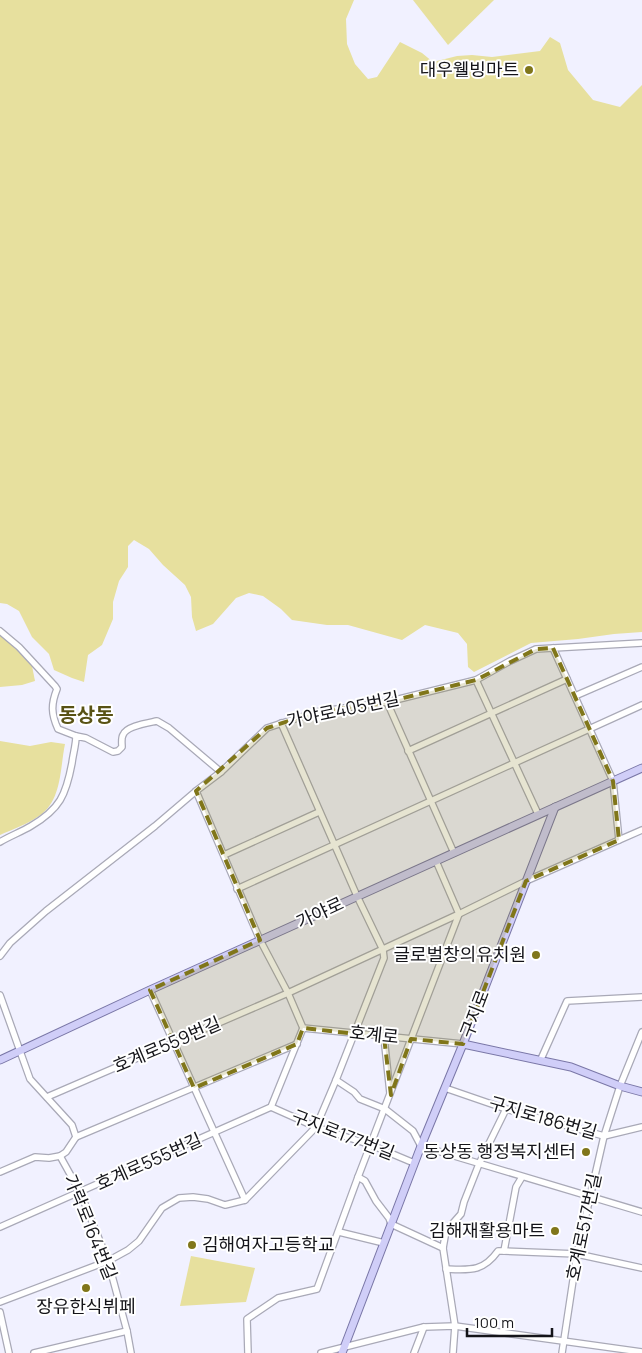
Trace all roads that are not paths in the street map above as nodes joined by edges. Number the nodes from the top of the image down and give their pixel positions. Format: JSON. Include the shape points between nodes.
{"nodes":[{"id":1,"x":0,"y":630,"type":"edge"},
{"id":2,"x":642,"y":643,"type":"edge"},
{"id":3,"x":553,"y":648,"type":"junction"},
{"id":4,"x":642,"y":666,"type":"edge"},
{"id":5,"x":567,"y":679,"type":"junction"},
{"id":6,"x":476,"y":680,"type":"junction"},
{"id":7,"x":575,"y":696,"type":"junction"},
{"id":8,"x":387,"y":702,"type":"junction"},
{"id":9,"x":642,"y":705,"type":"edge"},
{"id":10,"x":490,"y":713,"type":"junction"},
{"id":11,"x":281,"y":723,"type":"junction"},
{"id":12,"x":589,"y":729,"type":"junction"},
{"id":13,"x":76,"y":736,"type":"junction"},
{"id":14,"x":408,"y":750,"type":"junction"},
{"id":15,"x":514,"y":763,"type":"junction"},
{"id":16,"x":642,"y":768,"type":"edge"},
{"id":17,"x":221,"y":772,"type":"junction"},
{"id":18,"x":613,"y":781,"type":"junction"},
{"id":19,"x":196,"y":791,"type":"junction"},
{"id":20,"x":432,"y":801,"type":"junction"},
{"id":21,"x":555,"y":807,"type":"junction"},
{"id":22,"x":319,"y":812,"type":"junction"},
{"id":23,"x":538,"y":814,"type":"junction"},
{"id":24,"x":642,"y":830,"type":"edge"},
{"id":25,"x":619,"y":840,"type":"junction"},
{"id":26,"x":0,"y":842,"type":"edge"},
{"id":27,"x":335,"y":844,"type":"junction"},
{"id":28,"x":454,"y":852,"type":"junction"},
{"id":29,"x":224,"y":855,"type":"junction"},
{"id":30,"x":436,"y":861,"type":"junction"},
{"id":31,"x":526,"y":881,"type":"junction"},
{"id":32,"x":237,"y":889,"type":"junction"},
{"id":33,"x":357,"y":896,"type":"junction"},
{"id":34,"x":460,"y":914,"type":"junction"},
{"id":35,"x":260,"y":940,"type":"junction"},
{"id":36,"x":383,"y":950,"type":"junction"},
{"id":37,"x":0,"y":956,"type":"edge"},
{"id":38,"x":150,"y":990,"type":"junction"},
{"id":39,"x":288,"y":994,"type":"junction"},
{"id":40,"x":0,"y":995,"type":"edge"},
{"id":41,"x":642,"y":997,"type":"edge"},
{"id":42,"x":303,"y":1028,"type":"junction"},
{"id":43,"x":642,"y":1032,"type":"edge"},
{"id":44,"x":355,"y":1033,"type":"junction"},
{"id":45,"x":384,"y":1037,"type":"junction"},
{"id":46,"x":411,"y":1039,"type":"junction"},
{"id":47,"x":174,"y":1043,"type":"junction"},
{"id":48,"x":297,"y":1044,"type":"junction"},
{"id":49,"x":463,"y":1044,"type":"junction"},
{"id":50,"x":20,"y":1050,"type":"junction"},
{"id":51,"x":0,"y":1060,"type":"edge"},
{"id":52,"x":541,"y":1060,"type":"junction"},
{"id":53,"x":336,"y":1080,"type":"junction"},
{"id":54,"x":620,"y":1086,"type":"junction"},
{"id":55,"x":194,"y":1088,"type":"junction"},
{"id":56,"x":445,"y":1088,"type":"junction"},
{"id":57,"x":642,"y":1092,"type":"edge"},
{"id":58,"x":390,"y":1095,"type":"junction"},
{"id":59,"x":47,"y":1097,"type":"junction"},
{"id":60,"x":271,"y":1107,"type":"junction"},
{"id":61,"x":385,"y":1109,"type":"junction"},
{"id":62,"x":506,"y":1109,"type":"junction"},
{"id":63,"x":316,"y":1127,"type":"junction"},
{"id":64,"x":642,"y":1127,"type":"edge"},
{"id":65,"x":215,"y":1132,"type":"junction"},
{"id":66,"x":604,"y":1136,"type":"junction"},
{"id":67,"x":76,"y":1137,"type":"junction"},
{"id":68,"x":371,"y":1145,"type":"junction"},
{"id":69,"x":421,"y":1146,"type":"junction"},
{"id":70,"x":60,"y":1156,"type":"junction"},
{"id":71,"x":414,"y":1163,"type":"junction"},
{"id":72,"x":479,"y":1164,"type":"junction"},
{"id":73,"x":0,"y":1172,"type":"edge"},
{"id":74,"x":358,"y":1177,"type":"junction"},
{"id":75,"x":522,"y":1177,"type":"junction"},
{"id":76,"x":80,"y":1192,"type":"junction"},
{"id":77,"x":589,"y":1197,"type":"junction"},
{"id":78,"x":245,"y":1200,"type":"junction"},
{"id":79,"x":642,"y":1212,"type":"edge"},
{"id":80,"x":391,"y":1224,"type":"junction"},
{"id":81,"x":0,"y":1227,"type":"edge"},
{"id":82,"x":338,"y":1232,"type":"junction"},
{"id":83,"x":384,"y":1243,"type":"junction"},
{"id":84,"x":443,"y":1248,"type":"junction"},
{"id":85,"x":504,"y":1251,"type":"junction"},
{"id":86,"x":577,"y":1254,"type":"junction"},
{"id":87,"x":108,"y":1260,"type":"junction"},
{"id":88,"x":642,"y":1268,"type":"edge"},
{"id":89,"x":446,"y":1269,"type":"junction"},
{"id":90,"x":0,"y":1302,"type":"edge"},
{"id":91,"x":0,"y":1316,"type":"edge"},
{"id":92,"x":455,"y":1326,"type":"junction"},
{"id":93,"x":424,"y":1327,"type":"junction"},
{"id":94,"x":126,"y":1331,"type":"junction"},
{"id":95,"x":563,"y":1342,"type":"junction"},
{"id":96,"x":343,"y":1350,"type":"edge"},
{"id":97,"x":642,"y":1352,"type":"edge"},
{"id":98,"x":9,"y":1353,"type":"edge"},
{"id":99,"x":34,"y":1353,"type":"edge"},
{"id":100,"x":131,"y":1353,"type":"edge"},
{"id":101,"x":248,"y":1353,"type":"edge"},
{"id":102,"x":321,"y":1353,"type":"edge"},
{"id":103,"x":414,"y":1353,"type":"edge"},
{"id":104,"x":453,"y":1353,"type":"edge"},
{"id":105,"x":562,"y":1353,"type":"edge"}],
"edges":[{"from":1,"to":13,"type":"street","via":[[55,686],[53,718],[58,729]]},
{"from":2,"to":3,"type":"street","name":"가야로405번길"},
{"from":3,"to":5,"type":"street"},
{"from":3,"to":6,"type":"street","name":"가야로405번길","via":[[536,649]]},
{"from":4,"to":7,"type":"street"},
{"from":5,"to":7,"type":"street"},
{"from":5,"to":10,"type":"street"},
{"from":6,"to":8,"type":"street","name":"가야로405번길"},
{"from":6,"to":10,"type":"street"},
{"from":7,"to":12,"type":"street"},
{"from":8,"to":11,"type":"street","name":"가야로405번길","via":[[316,712]]},
{"from":8,"to":14,"type":"street"},
{"from":9,"to":12,"type":"street"},
{"from":10,"to":14,"type":"street"},
{"from":10,"to":15,"type":"street"},
{"from":11,"to":17,"type":"street","name":"가야로405번길","via":[[267,728]]},
{"from":11,"to":22,"type":"street"},
{"from":12,"to":15,"type":"street"},
{"from":12,"to":18,"type":"street"},
{"from":13,"to":17,"type":"street","via":[[113,752],[122,747],[123,734],[131,727],[157,721]]},
{"from":13,"to":26,"type":"street","via":[[69,779],[58,805],[31,826]]},
{"from":14,"to":20,"type":"street"},
{"from":15,"to":20,"type":"street"},
{"from":15,"to":23,"type":"street"},
{"from":16,"to":18,"type":"main road","name":"가야로"},
{"from":17,"to":19,"type":"street","name":"가야로405번길"},
{"from":18,"to":21,"type":"main road","name":"가야로"},
{"from":18,"to":25,"type":"street"},
{"from":19,"to":29,"type":"street"},
{"from":19,"to":37,"type":"street","name":"가야로405번길","via":[[46,911]]},
{"from":20,"to":27,"type":"street"},
{"from":20,"to":28,"type":"street"},
{"from":21,"to":23,"type":"main road","name":"가야로"},
{"from":21,"to":31,"type":"main road","name":"구지로"},
{"from":22,"to":27,"type":"street"},
{"from":22,"to":29,"type":"street"},
{"from":23,"to":28,"type":"main road","name":"가야로"},
{"from":24,"to":25,"type":"street"},
{"from":25,"to":31,"type":"street"},
{"from":27,"to":32,"type":"street"},
{"from":27,"to":33,"type":"street"},
{"from":28,"to":30,"type":"main road","name":"가야로"},
{"from":29,"to":32,"type":"street"},
{"from":30,"to":33,"type":"main road","name":"가야로"},
{"from":30,"to":34,"type":"street"},
{"from":31,"to":34,"type":"street","name":"호계로559번길"},
{"from":31,"to":49,"type":"main road","name":"구지로"},
{"from":32,"to":35,"type":"street"},
{"from":33,"to":35,"type":"main road","name":"가야로"},
{"from":33,"to":36,"type":"street"},
{"from":34,"to":36,"type":"street","name":"호계로559번길"},
{"from":34,"to":46,"type":"street"},
{"from":35,"to":38,"type":"main road","name":"가야로"},
{"from":35,"to":39,"type":"street"},
{"from":36,"to":39,"type":"street","name":"호계로559번길"},
{"from":36,"to":44,"type":"street","via":[[384,958]]},
{"from":38,"to":47,"type":"street","name":"호계로555번길"},
{"from":38,"to":50,"type":"main road","name":"가야로"},
{"from":39,"to":42,"type":"street"},
{"from":39,"to":47,"type":"street","name":"호계로559번길"},
{"from":40,"to":50,"type":"street"},
{"from":41,"to":52,"type":"street","via":[[567,1001]]},
{"from":42,"to":44,"type":"street","name":"호계로"},
{"from":42,"to":48,"type":"street"},
{"from":43,"to":54,"type":"street"},
{"from":44,"to":45,"type":"street","name":"호계로"},
{"from":44,"to":53,"type":"street"},
{"from":45,"to":46,"type":"street","name":"호계로"},
{"from":45,"to":58,"type":"street"},
{"from":46,"to":49,"type":"street","name":"호계로"},
{"from":46,"to":58,"type":"street"},
{"from":47,"to":55,"type":"street","name":"호계로555번길"},
{"from":47,"to":59,"type":"street","name":"호계로559번길"},
{"from":48,"to":55,"type":"street"},
{"from":48,"to":60,"type":"street"},
{"from":49,"to":52,"type":"main road","name":"호계로"},
{"from":49,"to":56,"type":"main road","name":"구지로"},
{"from":50,"to":51,"type":"main road","name":"가야로"},
{"from":50,"to":59,"type":"street","via":[[30,1079]]},
{"from":52,"to":54,"type":"main road","name":"호계로","via":[[571,1067]]},
{"from":53,"to":61,"type":"street","via":[[360,1099]]},
{"from":53,"to":63,"type":"street"},
{"from":54,"to":57,"type":"main road","name":"호계로"},
{"from":54,"to":66,"type":"street","name":"호계로517번길"},
{"from":55,"to":65,"type":"street","name":"호계로555번길"},
{"from":55,"to":67,"type":"street","name":"가락로164번길"},
{"from":56,"to":62,"type":"street","name":"구지로186번길"},
{"from":56,"to":69,"type":"main road","name":"구지로"},
{"from":58,"to":61,"type":"street"},
{"from":59,"to":67,"type":"street","via":[[72,1125]]},
{"from":60,"to":63,"type":"street","name":"구지로177번길"},
{"from":60,"to":65,"type":"street","name":"호계로555번길"},
{"from":61,"to":68,"type":"street"},
{"from":61,"to":69,"type":"street","via":[[413,1131]]},
{"from":62,"to":66,"type":"street","name":"구지로186번길"},
{"from":62,"to":72,"type":"street"},
{"from":63,"to":68,"type":"street","name":"구지로177번길"},
{"from":63,"to":78,"type":"street"},
{"from":64,"to":66,"type":"street","name":"구지로186번길"},
{"from":65,"to":76,"type":"street","name":"호계로555번길"},
{"from":65,"to":78,"type":"street"},
{"from":66,"to":77,"type":"street","name":"호계로517번길"},
{"from":67,"to":70,"type":"street","name":"가락로164번길"},
{"from":68,"to":71,"type":"street","name":"구지로177번길"},
{"from":68,"to":74,"type":"street"},
{"from":69,"to":71,"type":"main road","name":"구지로"},
{"from":69,"to":72,"type":"street"},
{"from":70,"to":73,"type":"street","via":[[35,1157]]},
{"from":70,"to":76,"type":"street","name":"가락로164번길"},
{"from":71,"to":80,"type":"main road","name":"구지로"},
{"from":72,"to":75,"type":"street"},
{"from":72,"to":84,"type":"street","via":[[461,1214],[446,1231]]},
{"from":74,"to":80,"type":"street","via":[[365,1180]]},
{"from":74,"to":82,"type":"street"},
{"from":75,"to":77,"type":"street"},
{"from":75,"to":85,"type":"street","via":[[516,1187]]},
{"from":76,"to":81,"type":"street","name":"호계로555번길"},
{"from":76,"to":87,"type":"street","name":"가락로164번길"},
{"from":77,"to":79,"type":"street"},
{"from":77,"to":86,"type":"street","name":"호계로517번길"},
{"from":78,"to":87,"type":"street","via":[[226,1205],[208,1199],[179,1198],[162,1208],[139,1241]]},
{"from":80,"to":83,"type":"main road","name":"구지로"},
{"from":80,"to":84,"type":"street"},
{"from":82,"to":83,"type":"street"},
{"from":82,"to":101,"type":"street","via":[[317,1289],[278,1298],[246,1319]]},
{"from":83,"to":96,"type":"main road","name":"구지로"},
{"from":84,"to":89,"type":"street"},
{"from":85,"to":86,"type":"street"},
{"from":85,"to":89,"type":"street","via":[[498,1251],[477,1269]]},
{"from":86,"to":88,"type":"street"},
{"from":86,"to":95,"type":"street","name":"호계로517번길"},
{"from":87,"to":90,"type":"street"},
{"from":87,"to":94,"type":"street","name":"가락로164번길"},
{"from":89,"to":92,"type":"street"},
{"from":91,"to":98,"type":"street"},
{"from":92,"to":93,"type":"street"},
{"from":92,"to":95,"type":"street"},
{"from":92,"to":104,"type":"street"},
{"from":93,"to":96,"type":"street"},
{"from":93,"to":103,"type":"street"},
{"from":94,"to":99,"type":"street"},
{"from":94,"to":100,"type":"street","name":"가락로164번길"},
{"from":95,"to":97,"type":"street"},
{"from":95,"to":105,"type":"street","name":"호계로517번길"},
{"from":96,"to":102,"type":"street"}]}
